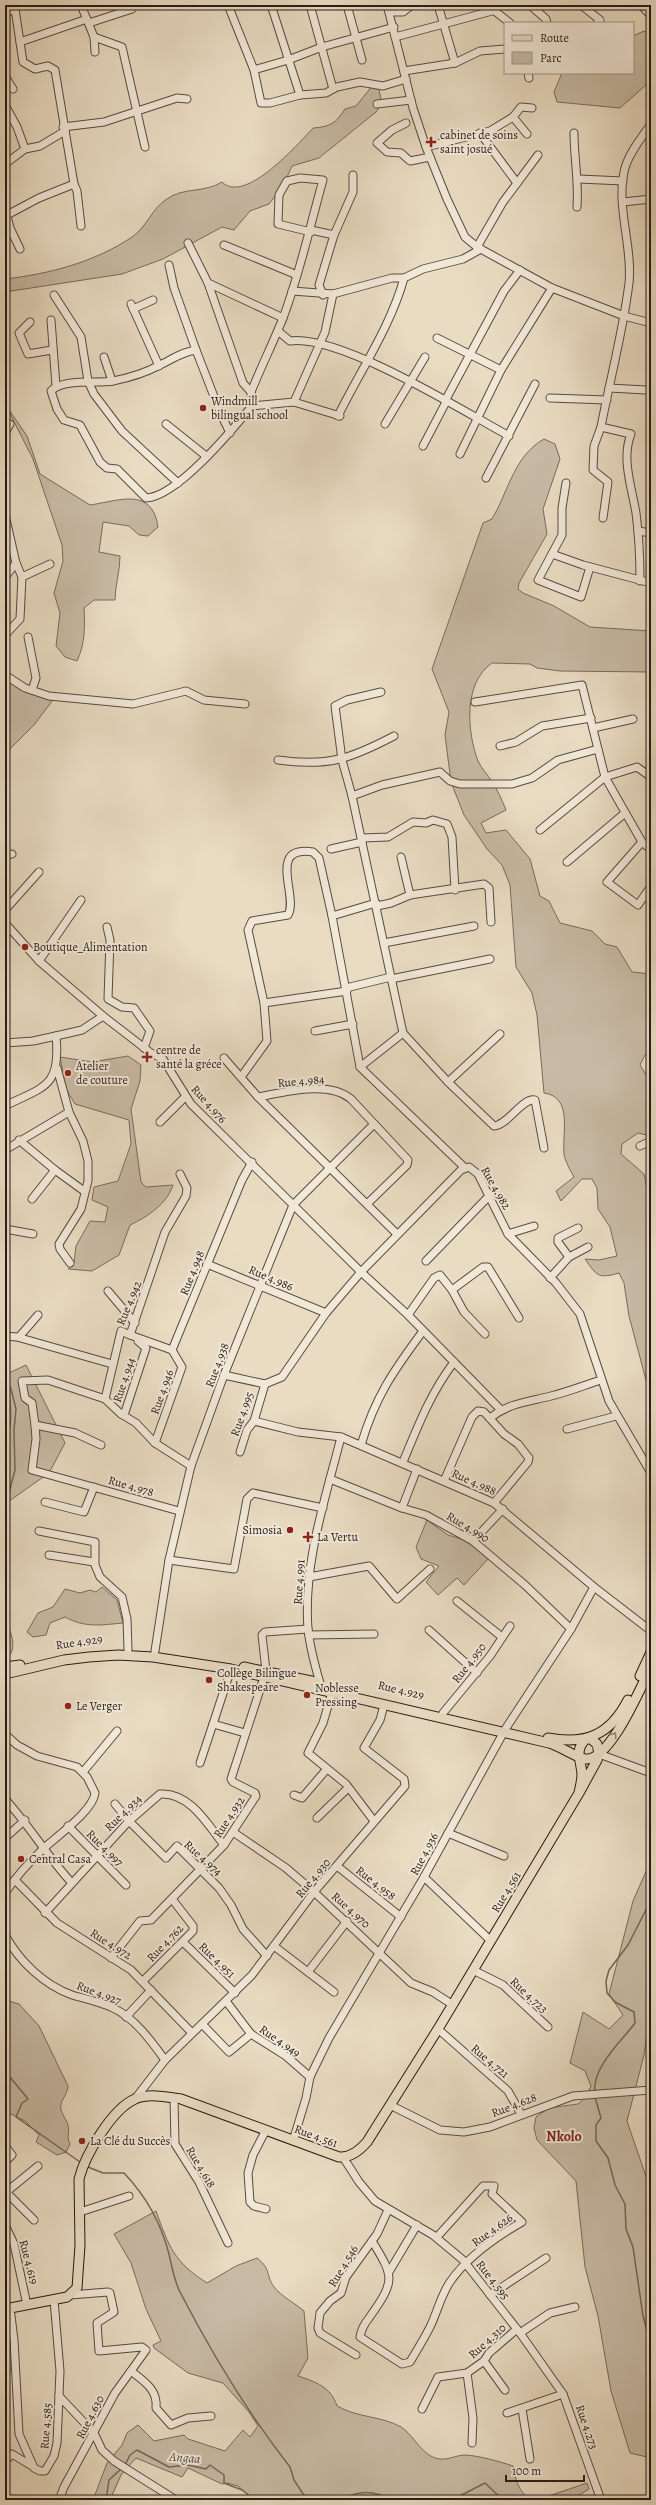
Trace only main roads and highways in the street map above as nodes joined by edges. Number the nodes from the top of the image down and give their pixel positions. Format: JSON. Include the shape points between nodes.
{"nodes":[{"id":1,"x":651,"y":1652,"type":"edge"},
{"id":2,"x":5,"y":1667,"type":"edge"},
{"id":3,"x":651,"y":1667,"type":"edge"},
{"id":4,"x":5,"y":1674,"type":"edge"},
{"id":5,"x":265,"y":1674,"type":"junction"},
{"id":6,"x":649,"y":1677,"type":"edge"},
{"id":7,"x":505,"y":1731,"type":"junction"},
{"id":8,"x":586,"y":1739,"type":"junction"},
{"id":9,"x":599,"y":1754,"type":"junction"},
{"id":10,"x":582,"y":1758,"type":"junction"},
{"id":11,"x":579,"y":1793,"type":"junction"},
{"id":12,"x":7,"y":2308,"type":"edge"}],
"edges":[{"from":1,"to":8,"type":"main road","name":"Rue 4.929","via":[[618,1716],[600,1732]]},
{"from":2,"to":5,"type":"main road","name":"Rue 4.929","via":[[88,1652],[128,1650],[155,1651]]},
{"from":3,"to":6,"type":"main road","name":"Rue 4.561"},
{"from":4,"to":5,"type":"main road","name":"Rue 4.929","via":[[64,1660],[118,1655],[153,1657]]},
{"from":5,"to":7,"type":"main road","name":"Rue 4.929","via":[[384,1705]]},
{"from":5,"to":7,"type":"main road","name":"Rue 4.929","via":[[320,1683]]},
{"from":9,"to":6,"type":"main road","name":"Rue 4.561","one_way":true,"via":[[623,1722]]},
{"from":7,"to":8,"type":"main road","name":"Rue 4.929","via":[[560,1740]]},
{"from":7,"to":10,"type":"main road","name":"Rue 4.929","via":[[563,1747]]},
{"from":8,"to":9,"type":"main road","via":[[598,1744]]},
{"from":8,"to":10,"type":"main road","via":[[579,1747]]},
{"from":9,"to":10,"type":"main road"},
{"from":9,"to":11,"type":"main road","name":"Rue 4.561"},
{"from":10,"to":11,"type":"main road","name":"Rue 4.561"},
{"from":11,"to":12,"type":"main road","name":"Rue 4.561","via":[[438,2029],[367,2142],[354,2153],[343,2157],[174,2098],[148,2096],[135,2099],[111,2121],[88,2156],[80,2179],[78,2284],[70,2295]]}]}
